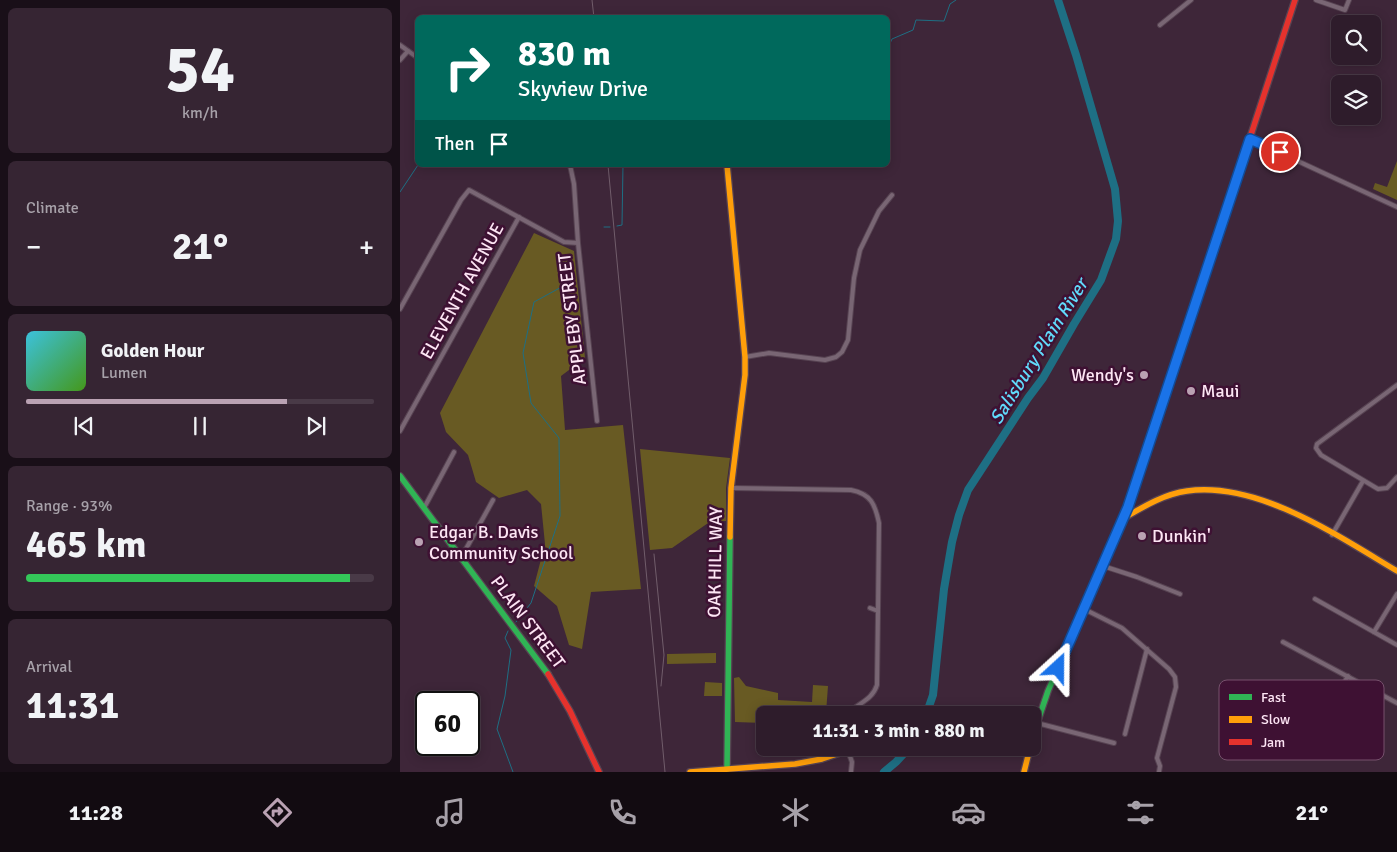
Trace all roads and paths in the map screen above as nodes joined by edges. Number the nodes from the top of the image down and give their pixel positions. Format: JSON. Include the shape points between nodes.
{"nodes":[{"id":1,"x":1182,"y":0,"type":"edge"},
{"id":2,"x":1191,"y":0,"type":"edge"},
{"id":3,"x":1295,"y":0,"type":"edge"},
{"id":4,"x":1316,"y":0,"type":"edge"},
{"id":5,"x":1349,"y":0,"type":"edge"},
{"id":6,"x":1322,"y":1,"type":"edge"},
{"id":7,"x":1185,"y":5,"type":"junction"},
{"id":8,"x":1160,"y":25,"type":"dead end"},
{"id":9,"x":400,"y":45,"type":"edge"},
{"id":10,"x":408,"y":50,"type":"junction"},
{"id":11,"x":415,"y":56,"type":"edge"},
{"id":12,"x":400,"y":60,"type":"edge"},
{"id":13,"x":1250,"y":139,"type":"junction"},
{"id":14,"x":570,"y":167,"type":"edge"},
{"id":15,"x":727,"y":167,"type":"edge"},
{"id":16,"x":892,"y":195,"type":"dead end"},
{"id":17,"x":1397,"y":207,"type":"edge"},
{"id":18,"x":519,"y":217,"type":"junction"},
{"id":19,"x":578,"y":244,"type":"junction"},
{"id":20,"x":400,"y":309,"type":"edge"},
{"id":21,"x":745,"y":357,"type":"junction"},
{"id":22,"x":1397,"y":385,"type":"edge"},
{"id":23,"x":598,"y":421,"type":"dead end"},
{"id":24,"x":400,"y":430,"type":"edge"},
{"id":25,"x":454,"y":452,"type":"dead end"},
{"id":26,"x":400,"y":476,"type":"edge"},
{"id":27,"x":1397,"y":477,"type":"edge"},
{"id":28,"x":1363,"y":480,"type":"junction"},
{"id":29,"x":732,"y":488,"type":"junction"},
{"id":30,"x":493,"y":500,"type":"dead end"},
{"id":31,"x":1129,"y":505,"type":"junction"},
{"id":32,"x":424,"y":508,"type":"junction"},
{"id":33,"x":1143,"y":508,"type":"junction"},
{"id":34,"x":1124,"y":518,"type":"junction"},
{"id":35,"x":1332,"y":535,"type":"junction"},
{"id":36,"x":461,"y":558,"type":"junction"},
{"id":37,"x":1103,"y":566,"type":"junction"},
{"id":38,"x":1397,"y":570,"type":"edge"},
{"id":39,"x":1180,"y":594,"type":"dead end"},
{"id":40,"x":1397,"y":594,"type":"edge"},
{"id":41,"x":1315,"y":599,"type":"dead end"},
{"id":42,"x":870,"y":608,"type":"dead end"},
{"id":43,"x":1084,"y":609,"type":"junction"},
{"id":44,"x":878,"y":611,"type":"junction"},
{"id":45,"x":1374,"y":632,"type":"junction"},
{"id":46,"x":1283,"y":642,"type":"dead end"},
{"id":47,"x":1397,"y":645,"type":"edge"},
{"id":48,"x":1147,"y":649,"type":"junction"},
{"id":49,"x":1348,"y":676,"type":"junction"},
{"id":50,"x":1346,"y":680,"type":"edge"},
{"id":51,"x":1355,"y":680,"type":"edge"},
{"id":52,"x":1384,"y":696,"type":"edge"},
{"id":53,"x":1397,"y":703,"type":"edge"},
{"id":54,"x":857,"y":706,"type":"edge"},
{"id":55,"x":1041,"y":711,"type":"edge"},
{"id":56,"x":1041,"y":724,"type":"edge"},
{"id":57,"x":1125,"y":734,"type":"dead end"},
{"id":58,"x":1114,"y":743,"type":"dead end"},
{"id":59,"x":830,"y":756,"type":"edge"},
{"id":60,"x":850,"y":756,"type":"edge"},
{"id":61,"x":1028,"y":756,"type":"edge"},
{"id":62,"x":727,"y":769,"type":"junction"},
{"id":63,"x":600,"y":772,"type":"edge"},
{"id":64,"x":690,"y":772,"type":"edge"},
{"id":65,"x":851,"y":772,"type":"edge"},
{"id":66,"x":1024,"y":772,"type":"edge"},
{"id":67,"x":1159,"y":772,"type":"edge"}],
"edges":[{"from":1,"to":7,"type":"street"},
{"from":2,"to":7,"type":"street"},
{"from":3,"to":13,"type":"main road"},
{"from":4,"to":6,"type":"street"},
{"from":5,"to":6,"type":"street","via":[[1345,10]]},
{"from":7,"to":8,"type":"street"},
{"from":9,"to":10,"type":"street"},
{"from":10,"to":11,"type":"street"},
{"from":10,"to":12,"type":"street"},
{"from":13,"to":17,"type":"street"},
{"from":13,"to":31,"type":"main road"},
{"from":14,"to":19,"type":"street"},
{"from":15,"to":21,"type":"main road","name":"OAK HILL WAY"},
{"from":16,"to":21,"type":"street","via":[[879,211],[860,250],[848,340],[842,352],[825,360],[769,353]]},
{"from":18,"to":19,"type":"street","name":"APPLEBY STREET","via":[[564,242]]},
{"from":18,"to":20,"type":"street","name":"APPLEBY STREET","via":[[470,190],[461,200]]},
{"from":18,"to":24,"type":"street","name":"ELEVENTH AVENUE"},
{"from":19,"to":23,"type":"street","name":"APPLEBY STREET"},
{"from":21,"to":29,"type":"main road","name":"OAK HILL WAY"},
{"from":22,"to":28,"type":"street","via":[[1317,444],[1316,448],[1322,455]]},
{"from":25,"to":32,"type":"street"},
{"from":26,"to":32,"type":"main road","name":"PLAIN STREET"},
{"from":27,"to":28,"type":"street","via":[[1382,489]]},
{"from":28,"to":35,"type":"street"},
{"from":29,"to":44,"type":"street","via":[[851,490],[870,498],[879,523]]},
{"from":29,"to":62,"type":"main road","name":"OAK HILL WAY"},
{"from":30,"to":36,"type":"street"},
{"from":31,"to":33,"type":"main road"},
{"from":31,"to":34,"type":"main road"},
{"from":32,"to":36,"type":"main road","name":"PLAIN STREET"},
{"from":33,"to":34,"type":"main road"},
{"from":33,"to":35,"type":"main road","via":[[1186,491],[1229,491],[1267,503]]},
{"from":34,"to":37,"type":"main road"},
{"from":35,"to":38,"type":"main road"},
{"from":36,"to":63,"type":"main road","name":"PLAIN STREET","via":[[549,675]]},
{"from":37,"to":39,"type":"street"},
{"from":37,"to":43,"type":"main road"},
{"from":40,"to":45,"type":"street"},
{"from":41,"to":45,"type":"street"},
{"from":42,"to":44,"type":"street"},
{"from":43,"to":48,"type":"street","via":[[1122,628]]},
{"from":43,"to":55,"type":"main road"},
{"from":44,"to":54,"type":"street","via":[[878,685],[869,699]]},
{"from":45,"to":47,"type":"street"},
{"from":46,"to":49,"type":"street"},
{"from":48,"to":57,"type":"street"},
{"from":48,"to":67,"type":"street","via":[[1173,673],[1176,682],[1157,758]]},
{"from":49,"to":50,"type":"street"},
{"from":49,"to":51,"type":"street"},
{"from":52,"to":53,"type":"street"},
{"from":56,"to":58,"type":"street"},
{"from":59,"to":62,"type":"main road","via":[[795,764]]},
{"from":60,"to":65,"type":"street"},
{"from":61,"to":66,"type":"main road"},
{"from":62,"to":64,"type":"main road"}]}
